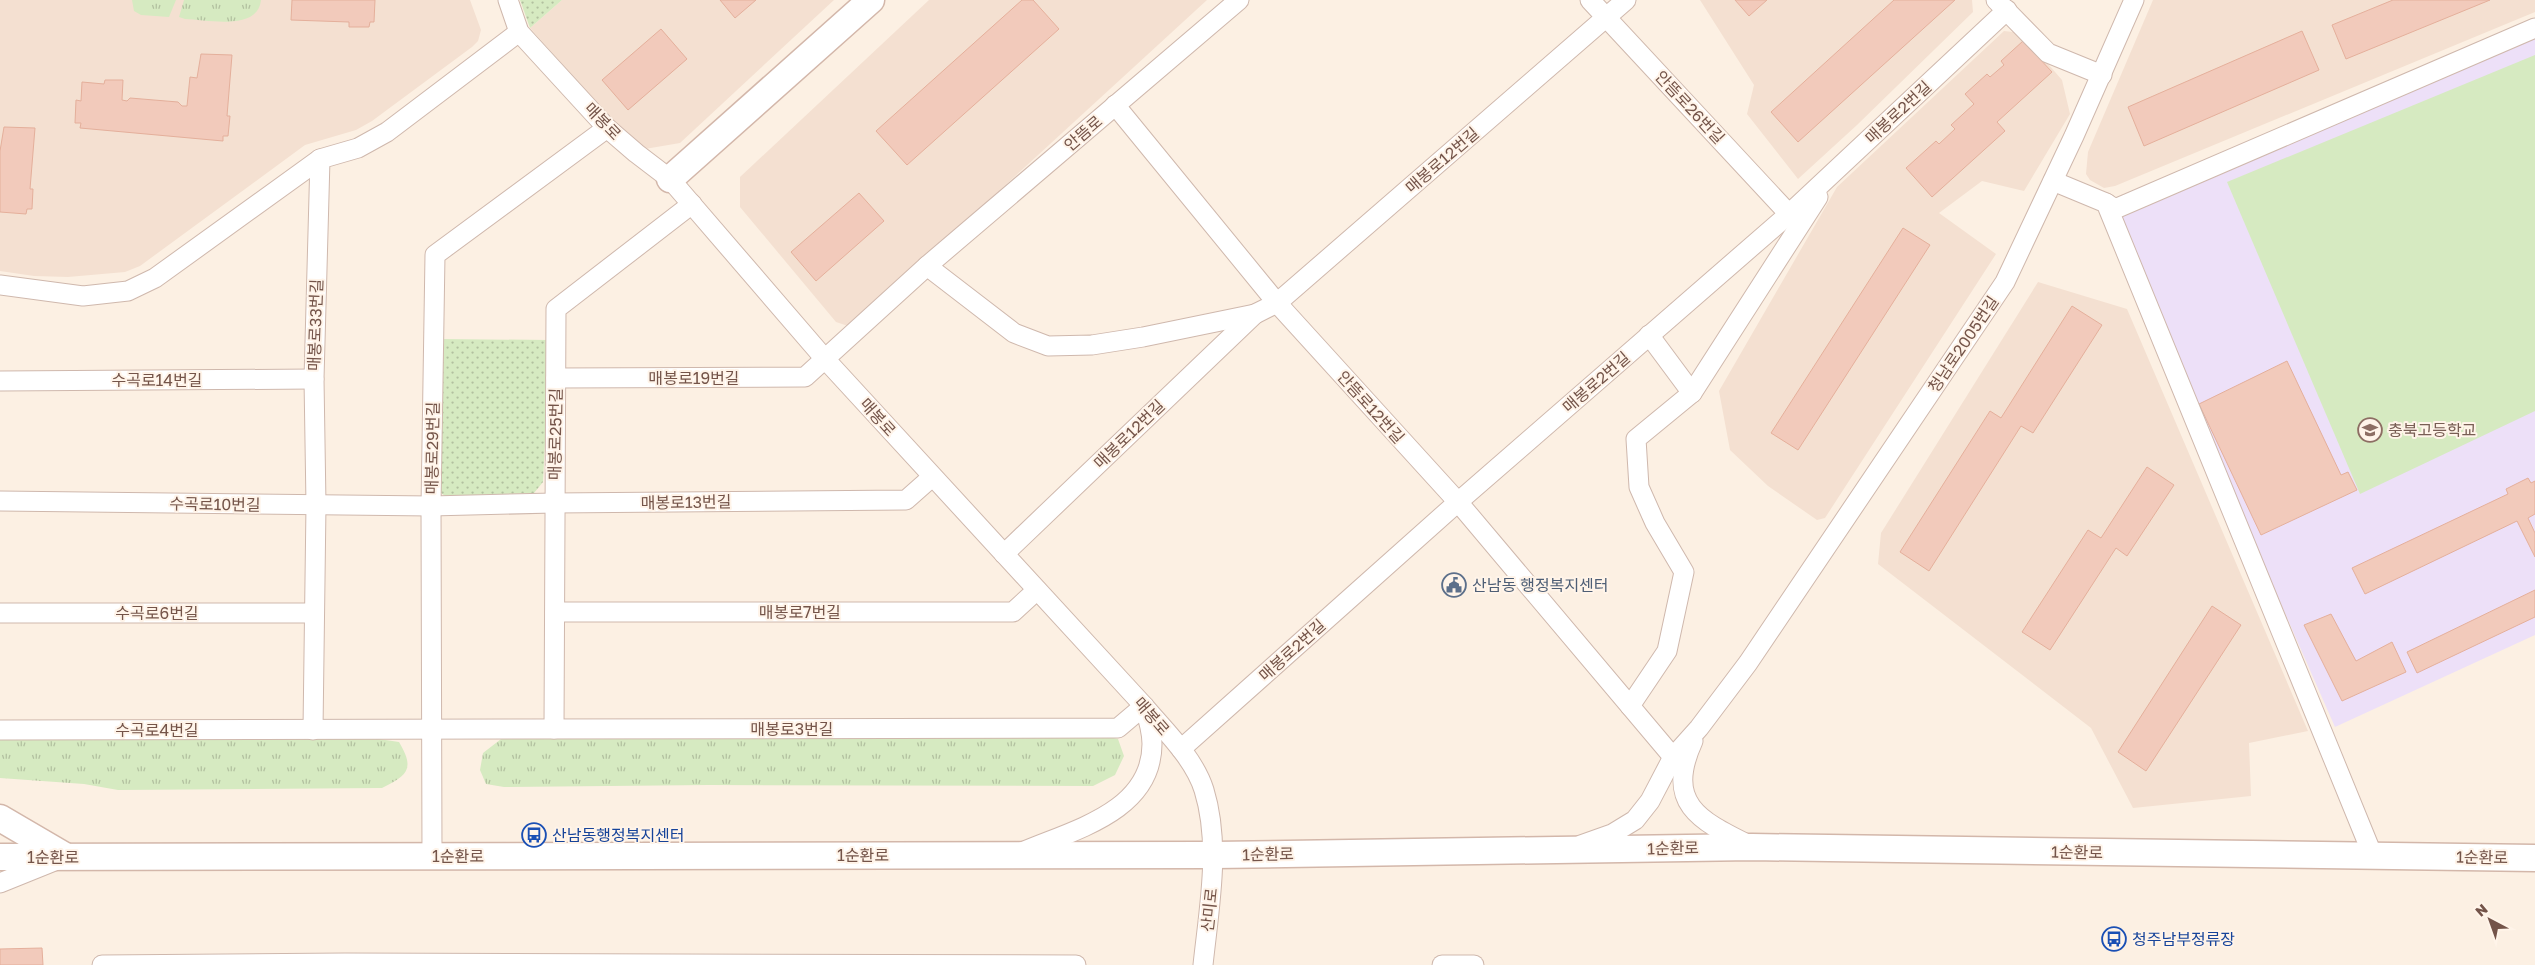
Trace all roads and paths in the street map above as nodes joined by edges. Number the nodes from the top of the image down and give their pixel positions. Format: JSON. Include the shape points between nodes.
{"nodes":[{"id":1,"x":508,"y":0,"type":"edge"},
{"id":2,"x":872,"y":0,"type":"edge"},
{"id":3,"x":1239,"y":0,"type":"edge"},
{"id":4,"x":1590,"y":0,"type":"edge"},
{"id":5,"x":1626,"y":0,"type":"edge"},
{"id":6,"x":2134,"y":0,"type":"edge"},
{"id":7,"x":2001,"y":5,"type":"edge"},
{"id":8,"x":1607,"y":18,"type":"junction"},
{"id":9,"x":2535,"y":28,"type":"edge"},
{"id":10,"x":519,"y":32,"type":"junction"},
{"id":11,"x":2102,"y":75,"type":"junction"},
{"id":12,"x":1115,"y":105,"type":"junction"},
{"id":13,"x":607,"y":128,"type":"junction"},
{"id":14,"x":320,"y":158,"type":"junction"},
{"id":15,"x":1832,"y":174,"type":"junction"},
{"id":16,"x":670,"y":179,"type":"junction"},
{"id":17,"x":2053,"y":181,"type":"junction"},
{"id":18,"x":2106,"y":203,"type":"junction"},
{"id":19,"x":692,"y":204,"type":"junction"},
{"id":20,"x":1789,"y":214,"type":"junction"},
{"id":21,"x":926,"y":266,"type":"junction"},
{"id":22,"x":0,"y":285,"type":"edge"},
{"id":23,"x":1276,"y":303,"type":"junction"},
{"id":24,"x":1255,"y":314,"type":"junction"},
{"id":25,"x":1649,"y":335,"type":"junction"},
{"id":26,"x":825,"y":359,"type":"junction"},
{"id":27,"x":556,"y":378,"type":"junction"},
{"id":28,"x":314,"y":380,"type":"junction"},
{"id":29,"x":0,"y":381,"type":"edge"},
{"id":30,"x":1692,"y":393,"type":"junction"},
{"id":31,"x":932,"y":477,"type":"junction"},
{"id":32,"x":0,"y":501,"type":"edge"},
{"id":33,"x":1458,"y":502,"type":"junction"},
{"id":34,"x":554,"y":503,"type":"junction"},
{"id":35,"x":316,"y":505,"type":"junction"},
{"id":36,"x":431,"y":506,"type":"junction"},
{"id":37,"x":1004,"y":554,"type":"junction"},
{"id":38,"x":1037,"y":590,"type":"junction"},
{"id":39,"x":555,"y":612,"type":"junction"},
{"id":40,"x":0,"y":613,"type":"edge"},
{"id":41,"x":313,"y":613,"type":"junction"},
{"id":42,"x":1144,"y":706,"type":"junction"},
{"id":43,"x":1630,"y":706,"type":"junction"},
{"id":44,"x":1699,"y":728,"type":"junction"},
{"id":45,"x":554,"y":729,"type":"junction"},
{"id":46,"x":0,"y":730,"type":"edge"},
{"id":47,"x":313,"y":730,"type":"junction"},
{"id":48,"x":430,"y":730,"type":"junction"},
{"id":49,"x":1181,"y":749,"type":"junction"},
{"id":50,"x":1673,"y":757,"type":"junction"},
{"id":51,"x":0,"y":818,"type":"edge"},
{"id":52,"x":1752,"y":847,"type":"junction"},
{"id":53,"x":1568,"y":850,"type":"junction"},
{"id":54,"x":1016,"y":855,"type":"junction"},
{"id":55,"x":1214,"y":855,"type":"junction"},
{"id":56,"x":432,"y":856,"type":"junction"},
{"id":57,"x":2373,"y":856,"type":"junction"},
{"id":58,"x":0,"y":857,"type":"edge"},
{"id":59,"x":65,"y":857,"type":"junction"},
{"id":60,"x":2535,"y":858,"type":"edge"},
{"id":61,"x":0,"y":883,"type":"edge"},
{"id":62,"x":223,"y":964,"type":"edge"},
{"id":63,"x":345,"y":964,"type":"edge"},
{"id":64,"x":873,"y":964,"type":"edge"},
{"id":65,"x":102,"y":965,"type":"edge"},
{"id":66,"x":662,"y":965,"type":"edge"},
{"id":67,"x":1076,"y":965,"type":"edge"},
{"id":68,"x":1203,"y":965,"type":"edge"},
{"id":69,"x":1442,"y":965,"type":"edge"},
{"id":70,"x":1474,"y":965,"type":"edge"}],
"edges":[{"from":1,"to":10,"type":"street","name":"매봉로"},
{"from":2,"to":16,"type":"main road"},
{"from":3,"to":12,"type":"street","name":"안뜸로"},
{"from":4,"to":8,"type":"street","name":"안뜸로26번길"},
{"from":5,"to":8,"type":"street","name":"매봉로12번길"},
{"from":6,"to":11,"type":"street","name":"청남로2005번길"},
{"from":7,"to":11,"type":"street","via":[[2048,53]]},
{"from":7,"to":15,"type":"street","name":"매봉로2번길"},
{"from":8,"to":20,"type":"street","name":"안뜸로26번길"},
{"from":8,"to":23,"type":"street","name":"매봉로12번길"},
{"from":9,"to":18,"type":"street","via":[[2115,209]]},
{"from":10,"to":13,"type":"street","name":"매봉로"},
{"from":10,"to":14,"type":"street","via":[[387,132],[358,148]]},
{"from":11,"to":17,"type":"street","name":"청남로2005번길"},
{"from":12,"to":21,"type":"street","name":"안뜸로"},
{"from":12,"to":23,"type":"street","name":"안뜸로12번길"},
{"from":13,"to":16,"type":"street","name":"매봉로"},
{"from":13,"to":36,"type":"street","name":"매봉로29번길","via":[[435,255]]},
{"from":14,"to":22,"type":"street","via":[[155,278],[128,291],[83,296]]},
{"from":14,"to":28,"type":"street","name":"매봉로33번길"},
{"from":15,"to":20,"type":"street","name":"매봉로2번길"},
{"from":15,"to":30,"type":"street"},
{"from":16,"to":19,"type":"street","name":"매봉로"},
{"from":17,"to":18,"type":"street"},
{"from":17,"to":44,"type":"street","name":"청남로2005번길","via":[[2005,282],[1748,663]]},
{"from":18,"to":57,"type":"street"},
{"from":19,"to":26,"type":"street","name":"매봉로"},
{"from":19,"to":27,"type":"street","name":"매봉로25번길","via":[[556,309]]},
{"from":20,"to":25,"type":"street","name":"매봉로2번길"},
{"from":21,"to":24,"type":"street","name":"매봉로12번길","via":[[1014,333],[1048,346],[1143,337]]},
{"from":21,"to":26,"type":"street","name":"안뜸로"},
{"from":23,"to":24,"type":"street","name":"매봉로12번길"},
{"from":23,"to":33,"type":"street","name":"안뜸로12번길"},
{"from":24,"to":37,"type":"street","name":"매봉로12번길"},
{"from":25,"to":30,"type":"street"},
{"from":25,"to":33,"type":"street","name":"매봉로2번길"},
{"from":26,"to":27,"type":"street","name":"매봉로19번길","via":[[805,377]]},
{"from":26,"to":31,"type":"street","name":"매봉로"},
{"from":27,"to":34,"type":"street","name":"매봉로25번길"},
{"from":28,"to":29,"type":"street","name":"수곡로14번길"},
{"from":28,"to":35,"type":"street","name":"매봉로33번길"},
{"from":30,"to":43,"type":"street","via":[[1636,439],[1639,487],[1655,523],[1684,572],[1667,651]]},
{"from":31,"to":34,"type":"street","name":"매봉로13번길","via":[[906,500]]},
{"from":31,"to":37,"type":"street","name":"매봉로"},
{"from":32,"to":35,"type":"street","name":"수곡로10번길"},
{"from":33,"to":43,"type":"street","name":"안뜸로12번길"},
{"from":33,"to":49,"type":"street","name":"매봉로2번길"},
{"from":34,"to":36,"type":"street","name":"매봉로13번길"},
{"from":34,"to":39,"type":"street","name":"매봉로25번길"},
{"from":35,"to":36,"type":"street","name":"수곡로10번길"},
{"from":35,"to":41,"type":"street","name":"매봉로33번길"},
{"from":36,"to":48,"type":"street","name":"매봉로29번길"},
{"from":37,"to":38,"type":"street","name":"매봉로"},
{"from":38,"to":39,"type":"street","name":"매봉로7번길","via":[[1013,612]]},
{"from":38,"to":42,"type":"street","name":"매봉로"},
{"from":39,"to":45,"type":"street","name":"매봉로25번길"},
{"from":40,"to":41,"type":"street","name":"수곡로6번길"},
{"from":41,"to":47,"type":"street","name":"매봉로33번길"},
{"from":42,"to":45,"type":"street","name":"매봉로3번길","via":[[1118,728]]},
{"from":42,"to":49,"type":"street","name":"매봉로"},
{"from":42,"to":54,"type":"street","via":[[1152,742],[1151,760],[1132,797],[1110,815]]},
{"from":43,"to":50,"type":"street","name":"안뜸로12번길"},
{"from":44,"to":50,"type":"street"},
{"from":44,"to":52,"type":"street","via":[[1682,771],[1685,795],[1711,827]]},
{"from":45,"to":48,"type":"street","name":"매봉로3번길"},
{"from":46,"to":47,"type":"street","name":"수곡로4번길"},
{"from":47,"to":48,"type":"street","name":"수곡로4번길"},
{"from":48,"to":56,"type":"street","name":"매봉로29번길"},
{"from":49,"to":55,"type":"street","name":"매봉로","via":[[1204,789]]},
{"from":50,"to":53,"type":"street","via":[[1650,802],[1636,820],[1612,834]]},
{"from":51,"to":59,"type":"main road"},
{"from":52,"to":53,"type":"main road","name":"1순환로"},
{"from":52,"to":57,"type":"main road","name":"1순환로"},
{"from":53,"to":55,"type":"main road","name":"1순환로"},
{"from":54,"to":55,"type":"main road","name":"1순환로"},
{"from":54,"to":56,"type":"main road","name":"1순환로"},
{"from":55,"to":68,"type":"street","name":"산미로"},
{"from":56,"to":59,"type":"main road","name":"1순환로"},
{"from":57,"to":60,"type":"main road","name":"1순환로"},
{"from":58,"to":59,"type":"main road","name":"1순환로"},
{"from":59,"to":61,"type":"street"},
{"from":62,"to":63,"type":"street"},
{"from":62,"to":65,"type":"street"},
{"from":63,"to":66,"type":"street"},
{"from":64,"to":66,"type":"street"},
{"from":64,"to":67,"type":"street"},
{"from":69,"to":70,"type":"street"}]}
